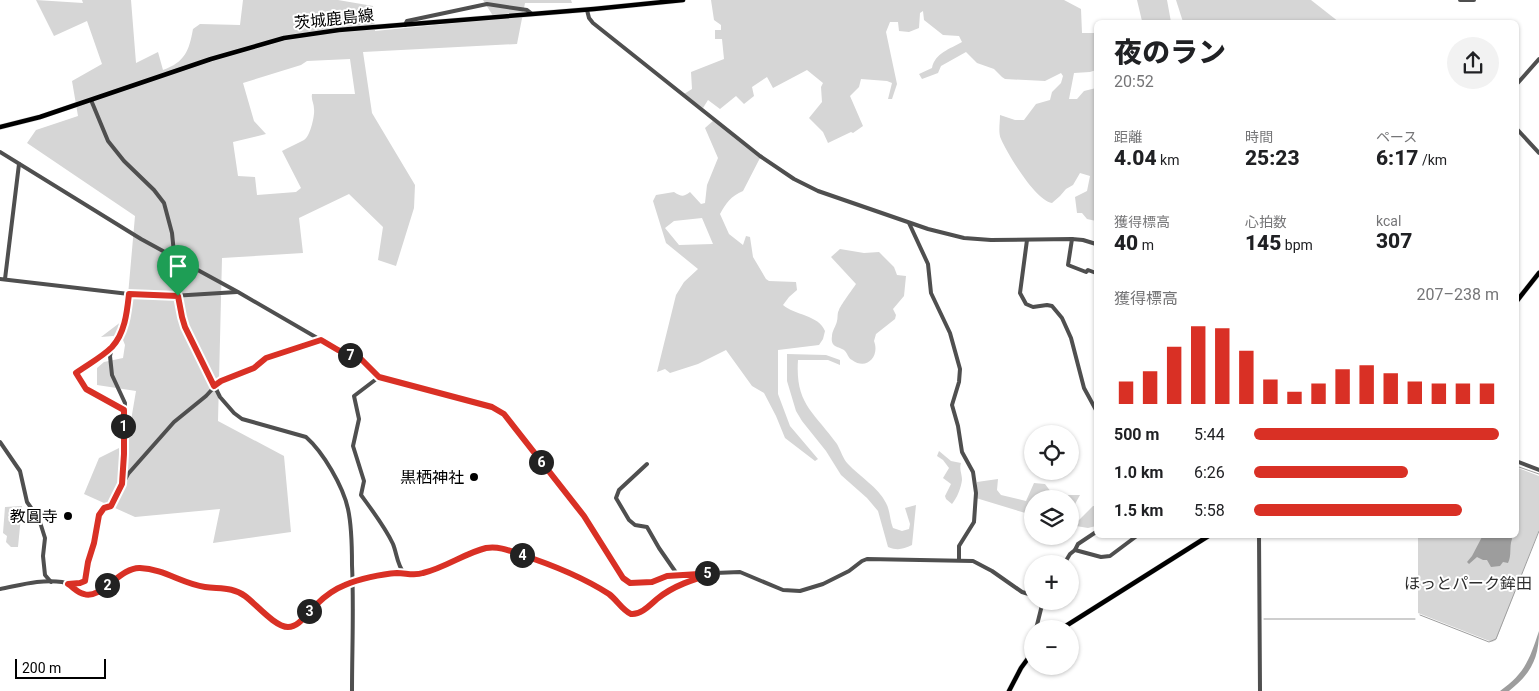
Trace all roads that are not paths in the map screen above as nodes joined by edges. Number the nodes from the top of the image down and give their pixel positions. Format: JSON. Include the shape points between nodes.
{"nodes":[{"id":1,"x":683,"y":0,"type":"edge"},
{"id":2,"x":1460,"y":0,"type":"edge"},
{"id":3,"x":1474,"y":0,"type":"edge"},
{"id":4,"x":485,"y":2,"type":"edge"},
{"id":5,"x":588,"y":10,"type":"junction"},
{"id":6,"x":532,"y":14,"type":"junction"},
{"id":7,"x":405,"y":25,"type":"junction"},
{"id":8,"x":1539,"y":59,"type":"edge"},
{"id":9,"x":1519,"y":82,"type":"edge"},
{"id":10,"x":91,"y":100,"type":"junction"},
{"id":11,"x":0,"y":127,"type":"edge"},
{"id":12,"x":1519,"y":131,"type":"edge"},
{"id":13,"x":0,"y":152,"type":"edge"},
{"id":14,"x":1539,"y":153,"type":"edge"},
{"id":15,"x":19,"y":164,"type":"junction"},
{"id":16,"x":909,"y":223,"type":"junction"},
{"id":17,"x":1072,"y":239,"type":"junction"},
{"id":18,"x":1026,"y":240,"type":"junction"},
{"id":19,"x":1094,"y":243,"type":"edge"},
{"id":20,"x":174,"y":257,"type":"junction"},
{"id":21,"x":1094,"y":272,"type":"edge"},
{"id":22,"x":1539,"y":274,"type":"edge"},
{"id":23,"x":2,"y":279,"type":"edge"},
{"id":24,"x":238,"y":292,"type":"junction"},
{"id":25,"x":129,"y":294,"type":"junction"},
{"id":26,"x":178,"y":296,"type":"junction"},
{"id":27,"x":1519,"y":298,"type":"edge"},
{"id":28,"x":321,"y":340,"type":"junction"},
{"id":29,"x":112,"y":347,"type":"junction"},
{"id":30,"x":379,"y":377,"type":"junction"},
{"id":31,"x":214,"y":386,"type":"junction"},
{"id":32,"x":1094,"y":406,"type":"edge"},
{"id":33,"x":124,"y":410,"type":"junction"},
{"id":34,"x":0,"y":442,"type":"edge"},
{"id":35,"x":1519,"y":462,"type":"edge"},
{"id":36,"x":647,"y":464,"type":"dead end"},
{"id":37,"x":1539,"y":470,"type":"edge"},
{"id":38,"x":122,"y":484,"type":"junction"},
{"id":39,"x":1094,"y":533,"type":"edge"},
{"id":40,"x":1134,"y":538,"type":"edge"},
{"id":41,"x":1205,"y":538,"type":"edge"},
{"id":42,"x":1260,"y":538,"type":"edge"},
{"id":43,"x":1076,"y":550,"type":"junction"},
{"id":44,"x":1069,"y":555,"type":"edge"},
{"id":45,"x":959,"y":560,"type":"junction"},
{"id":46,"x":404,"y":573,"type":"junction"},
{"id":47,"x":715,"y":573,"type":"junction"},
{"id":48,"x":677,"y":574,"type":"junction"},
{"id":49,"x":52,"y":582,"type":"junction"},
{"id":50,"x":353,"y":583,"type":"junction"},
{"id":51,"x":68,"y":584,"type":"junction"},
{"id":52,"x":0,"y":588,"type":"edge"},
{"id":53,"x":1024,"y":593,"type":"edge"},
{"id":54,"x":1075,"y":620,"type":"edge"},
{"id":55,"x":1024,"y":664,"type":"edge"},
{"id":56,"x":352,"y":691,"type":"edge"},
{"id":57,"x":1009,"y":691,"type":"edge"},
{"id":58,"x":1260,"y":691,"type":"edge"}],
"edges":[{"from":1,"to":5,"type":"main road","name":"茨城鹿島線"},
{"from":2,"to":3,"type":"street"},
{"from":4,"to":6,"type":"street","via":[[527,10]]},
{"from":4,"to":7,"type":"street","via":[[408,21]]},
{"from":5,"to":6,"type":"main road","name":"茨城鹿島線"},
{"from":5,"to":16,"type":"street","via":[[591,21],[619,45],[794,179],[818,192]]},
{"from":6,"to":7,"type":"main road","name":"茨城鹿島線"},
{"from":7,"to":10,"type":"main road","name":"茨城鹿島線","via":[[315,33],[271,41]]},
{"from":8,"to":9,"type":"street"},
{"from":10,"to":11,"type":"main road","name":"茨城鹿島線"},
{"from":10,"to":20,"type":"street","via":[[108,142],[164,204]]},
{"from":12,"to":14,"type":"street"},
{"from":13,"to":15,"type":"street"},
{"from":15,"to":20,"type":"street"},
{"from":15,"to":23,"type":"street"},
{"from":16,"to":18,"type":"street","via":[[964,238]]},
{"from":16,"to":45,"type":"street","via":[[928,264],[931,293],[950,334],[960,369],[960,382],[952,405],[962,452],[973,472],[976,493],[974,522],[960,546]]},
{"from":17,"to":18,"type":"street"},
{"from":17,"to":19,"type":"street"},
{"from":17,"to":21,"type":"street","via":[[1068,265]]},
{"from":18,"to":32,"type":"street","via":[[1020,293],[1026,304],[1052,306],[1062,318],[1071,338],[1084,388]]},
{"from":20,"to":24,"type":"street"},
{"from":20,"to":26,"type":"street"},
{"from":22,"to":27,"type":"main road"},
{"from":23,"to":25,"type":"street"},
{"from":24,"to":26,"type":"street"},
{"from":24,"to":28,"type":"street"},
{"from":25,"to":26,"type":"street"},
{"from":25,"to":29,"type":"street","via":[[122,331]]},
{"from":26,"to":31,"type":"street","via":[[185,327]]},
{"from":28,"to":30,"type":"street","via":[[361,359]]},
{"from":28,"to":31,"type":"street","via":[[266,358],[254,368]]},
{"from":29,"to":33,"type":"street","via":[[110,364]]},
{"from":29,"to":33,"type":"street","via":[[76,373],[86,389]]},
{"from":30,"to":46,"type":"street","via":[[354,396],[359,419],[353,446],[364,481],[361,495],[390,538]]},
{"from":30,"to":48,"type":"street","via":[[474,401],[504,414],[584,516],[623,578],[630,583],[652,582]]},
{"from":31,"to":38,"type":"street","via":[[174,422]]},
{"from":31,"to":50,"type":"street","via":[[242,419],[300,434],[318,450],[348,508]]},
{"from":33,"to":38,"type":"street"},
{"from":34,"to":49,"type":"street","via":[[20,471],[25,498],[39,519],[45,538],[44,575]]},
{"from":35,"to":37,"type":"street"},
{"from":36,"to":48,"type":"street","via":[[616,498],[629,520],[647,527]]},
{"from":38,"to":51,"type":"street","via":[[111,506],[104,508],[99,515],[85,581]]},
{"from":39,"to":43,"type":"street","via":[[1078,544]]},
{"from":40,"to":43,"type":"street","via":[[1110,556]]},
{"from":41,"to":54,"type":"main road"},
{"from":42,"to":58,"type":"street"},
{"from":43,"to":44,"type":"street"},
{"from":45,"to":47,"type":"street","via":[[865,559],[850,571],[800,591],[783,590],[740,572]]},
{"from":45,"to":53,"type":"street","via":[[977,563]]},
{"from":46,"to":47,"type":"street","via":[[424,573],[486,548],[500,548],[543,560],[578,577],[610,595],[634,615],[665,593]]},
{"from":46,"to":50,"type":"street"},
{"from":47,"to":48,"type":"street"},
{"from":49,"to":51,"type":"street"},
{"from":49,"to":52,"type":"street"},
{"from":50,"to":51,"type":"street","via":[[334,590],[294,626],[286,627],[234,590],[196,585],[157,570],[134,568],[93,594],[85,595]]},
{"from":50,"to":56,"type":"street"},
{"from":55,"to":57,"type":"main road"}]}
